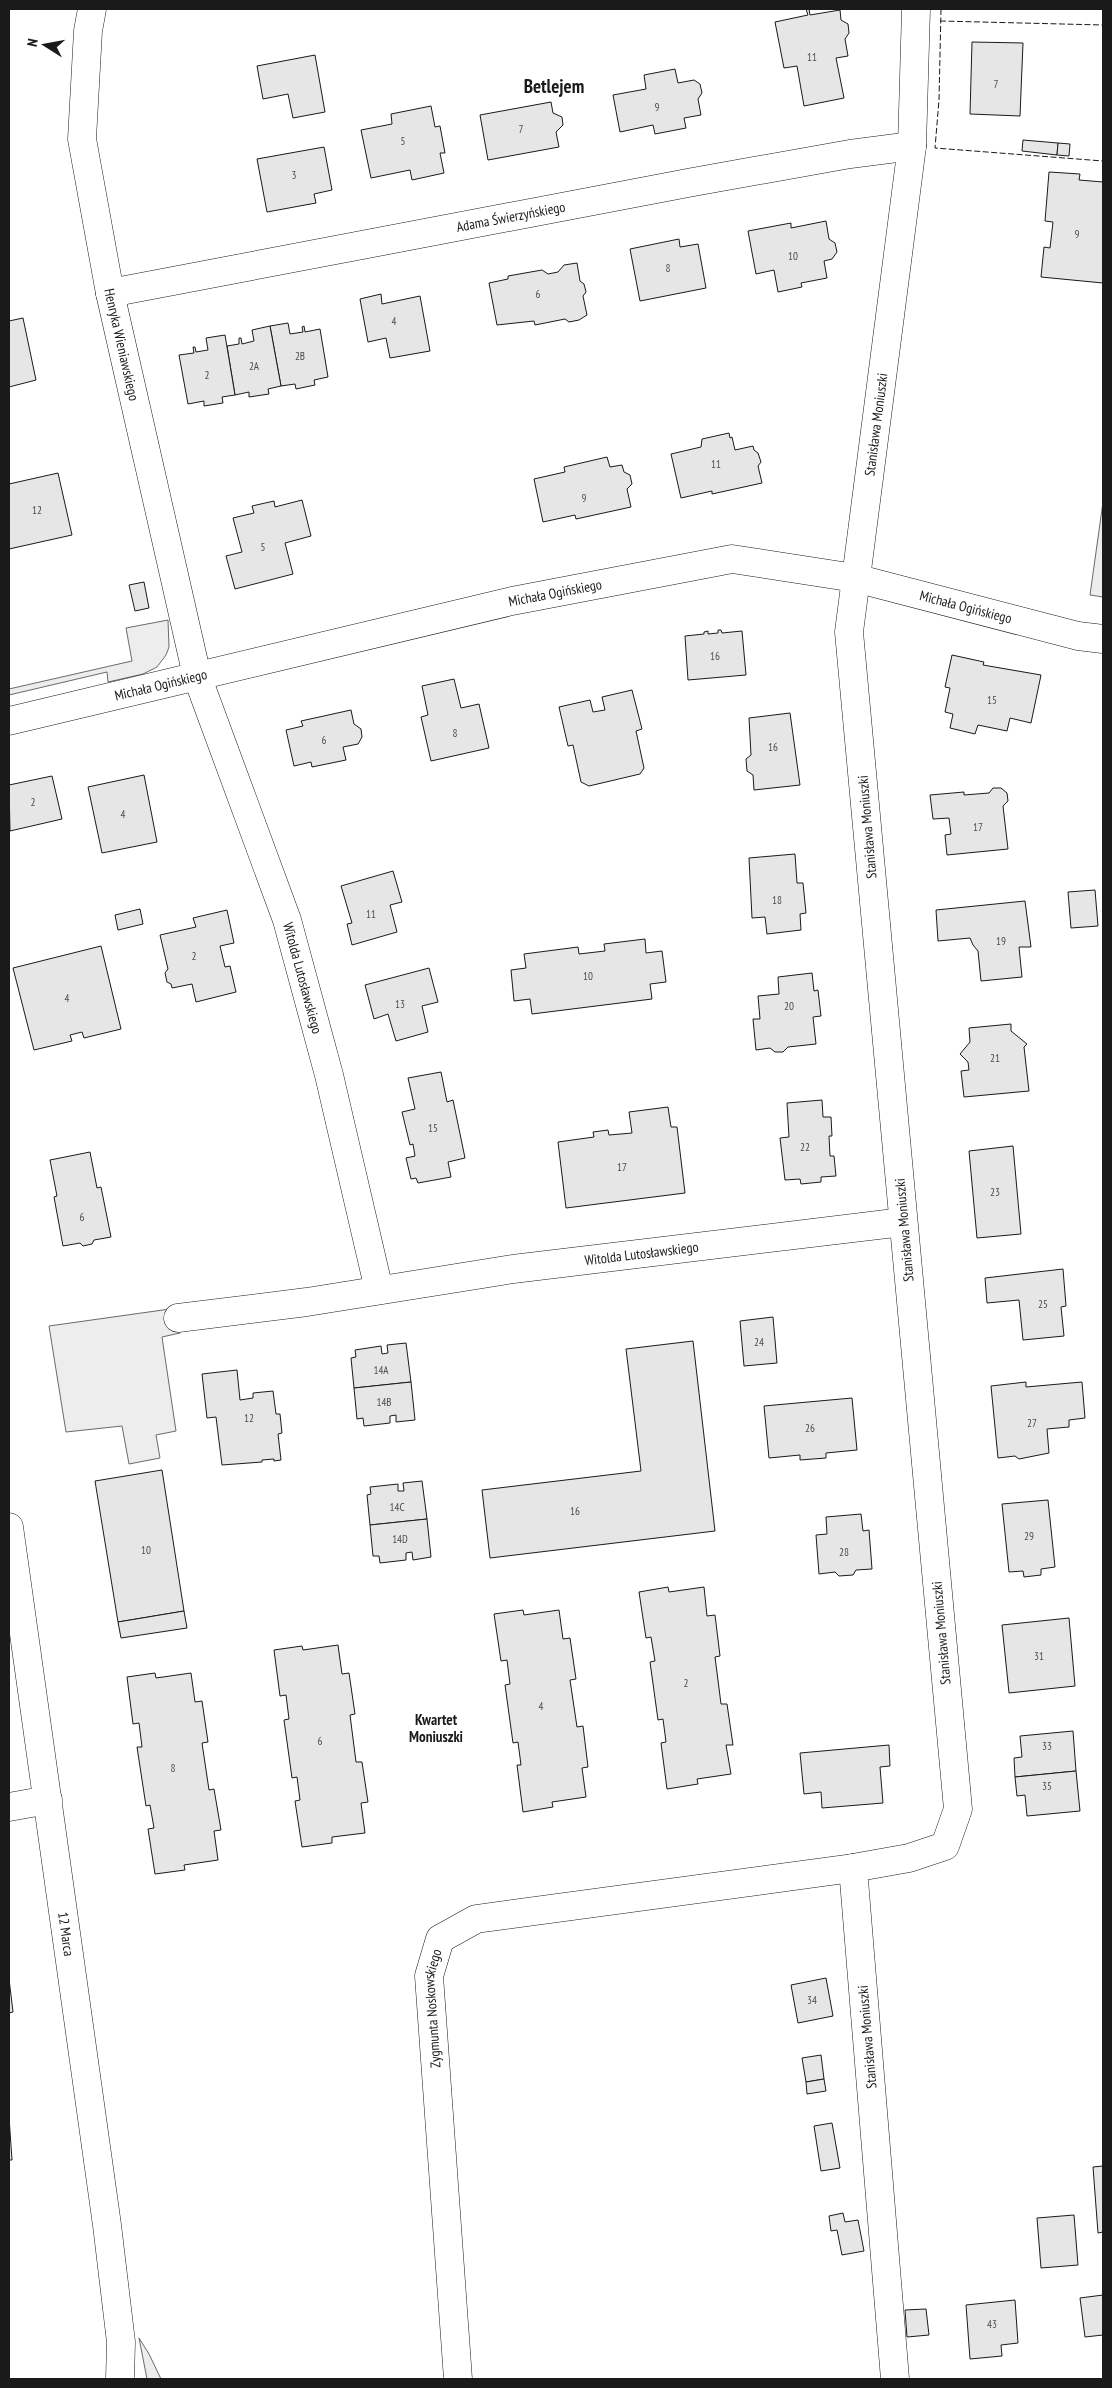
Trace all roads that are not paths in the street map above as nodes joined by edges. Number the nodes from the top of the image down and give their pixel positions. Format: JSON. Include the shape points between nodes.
{"nodes":[{"id":1,"x":92,"y":9,"type":"edge"},
{"id":2,"x":916,"y":9,"type":"edge"},
{"id":3,"x":912,"y":146,"type":"junction"},
{"id":4,"x":110,"y":293,"type":"junction"},
{"id":5,"x":855,"y":578,"type":"junction"},
{"id":6,"x":1103,"y":639,"type":"edge"},
{"id":7,"x":197,"y":676,"type":"junction"},
{"id":8,"x":9,"y":721,"type":"edge"},
{"id":9,"x":903,"y":1222,"type":"junction"},
{"id":10,"x":379,"y":1290,"type":"junction"},
{"id":11,"x":178,"y":1318,"type":"dead end"},
{"id":12,"x":9,"y":1527,"type":"edge"},
{"id":13,"x":48,"y":1800,"type":"junction"},
{"id":14,"x":9,"y":1807,"type":"edge"},
{"id":15,"x":853,"y":1868,"type":"junction"},
{"id":16,"x":121,"y":2342,"type":"junction"},
{"id":17,"x":120,"y":2379,"type":"edge"},
{"id":18,"x":132,"y":2379,"type":"edge"},
{"id":19,"x":458,"y":2379,"type":"edge"},
{"id":20,"x":895,"y":2379,"type":"edge"}],
"edges":[{"from":1,"to":4,"type":"street","name":"Henryka Wieniawskiego","via":[[82,139]]},
{"from":2,"to":3,"type":"street","name":"Stanisława Moniuszki"},
{"from":3,"to":4,"type":"street","name":"Adama Świerzyńskiego","via":[[693,182]]},
{"from":3,"to":5,"type":"street","name":"Stanisława Moniuszki"},
{"from":4,"to":7,"type":"street","name":"Henryka Wieniawskiego"},
{"from":5,"to":6,"type":"street","name":"Michała Ogińskiego","via":[[1078,636]]},
{"from":5,"to":7,"type":"street","name":"Michała Ogińskiego","via":[[732,559],[512,601]]},
{"from":5,"to":9,"type":"street","name":"Stanisława Moniuszki","via":[[849,632]]},
{"from":7,"to":8,"type":"street","name":"Michała Ogińskiego"},
{"from":7,"to":10,"type":"street","name":"Witolda Lutosławskiego","via":[[287,920],[329,1075]]},
{"from":9,"to":10,"type":"street","name":"Witolda Lutosławskiego","via":[[513,1269]]},
{"from":9,"to":15,"type":"street","name":"Stanisława Moniuszki","via":[[958,1809],[944,1846],[909,1858]]},
{"from":10,"to":11,"type":"street","name":"Witolda Lutosławskiego"},
{"from":12,"to":13,"type":"street","name":"12 Marca"},
{"from":13,"to":14,"type":"street"},
{"from":13,"to":16,"type":"street","name":"12 Marca","via":[[108,2225]]},
{"from":15,"to":19,"type":"street","name":"Zygmunta Noskowskiego","via":[[476,1920],[440,1939],[430,1976]]},
{"from":15,"to":20,"type":"street","name":"Stanisława Moniuszki"},
{"from":16,"to":17,"type":"street","name":"12 Marca"},
{"from":16,"to":18,"type":"street","name":"12 Marca"}]}
